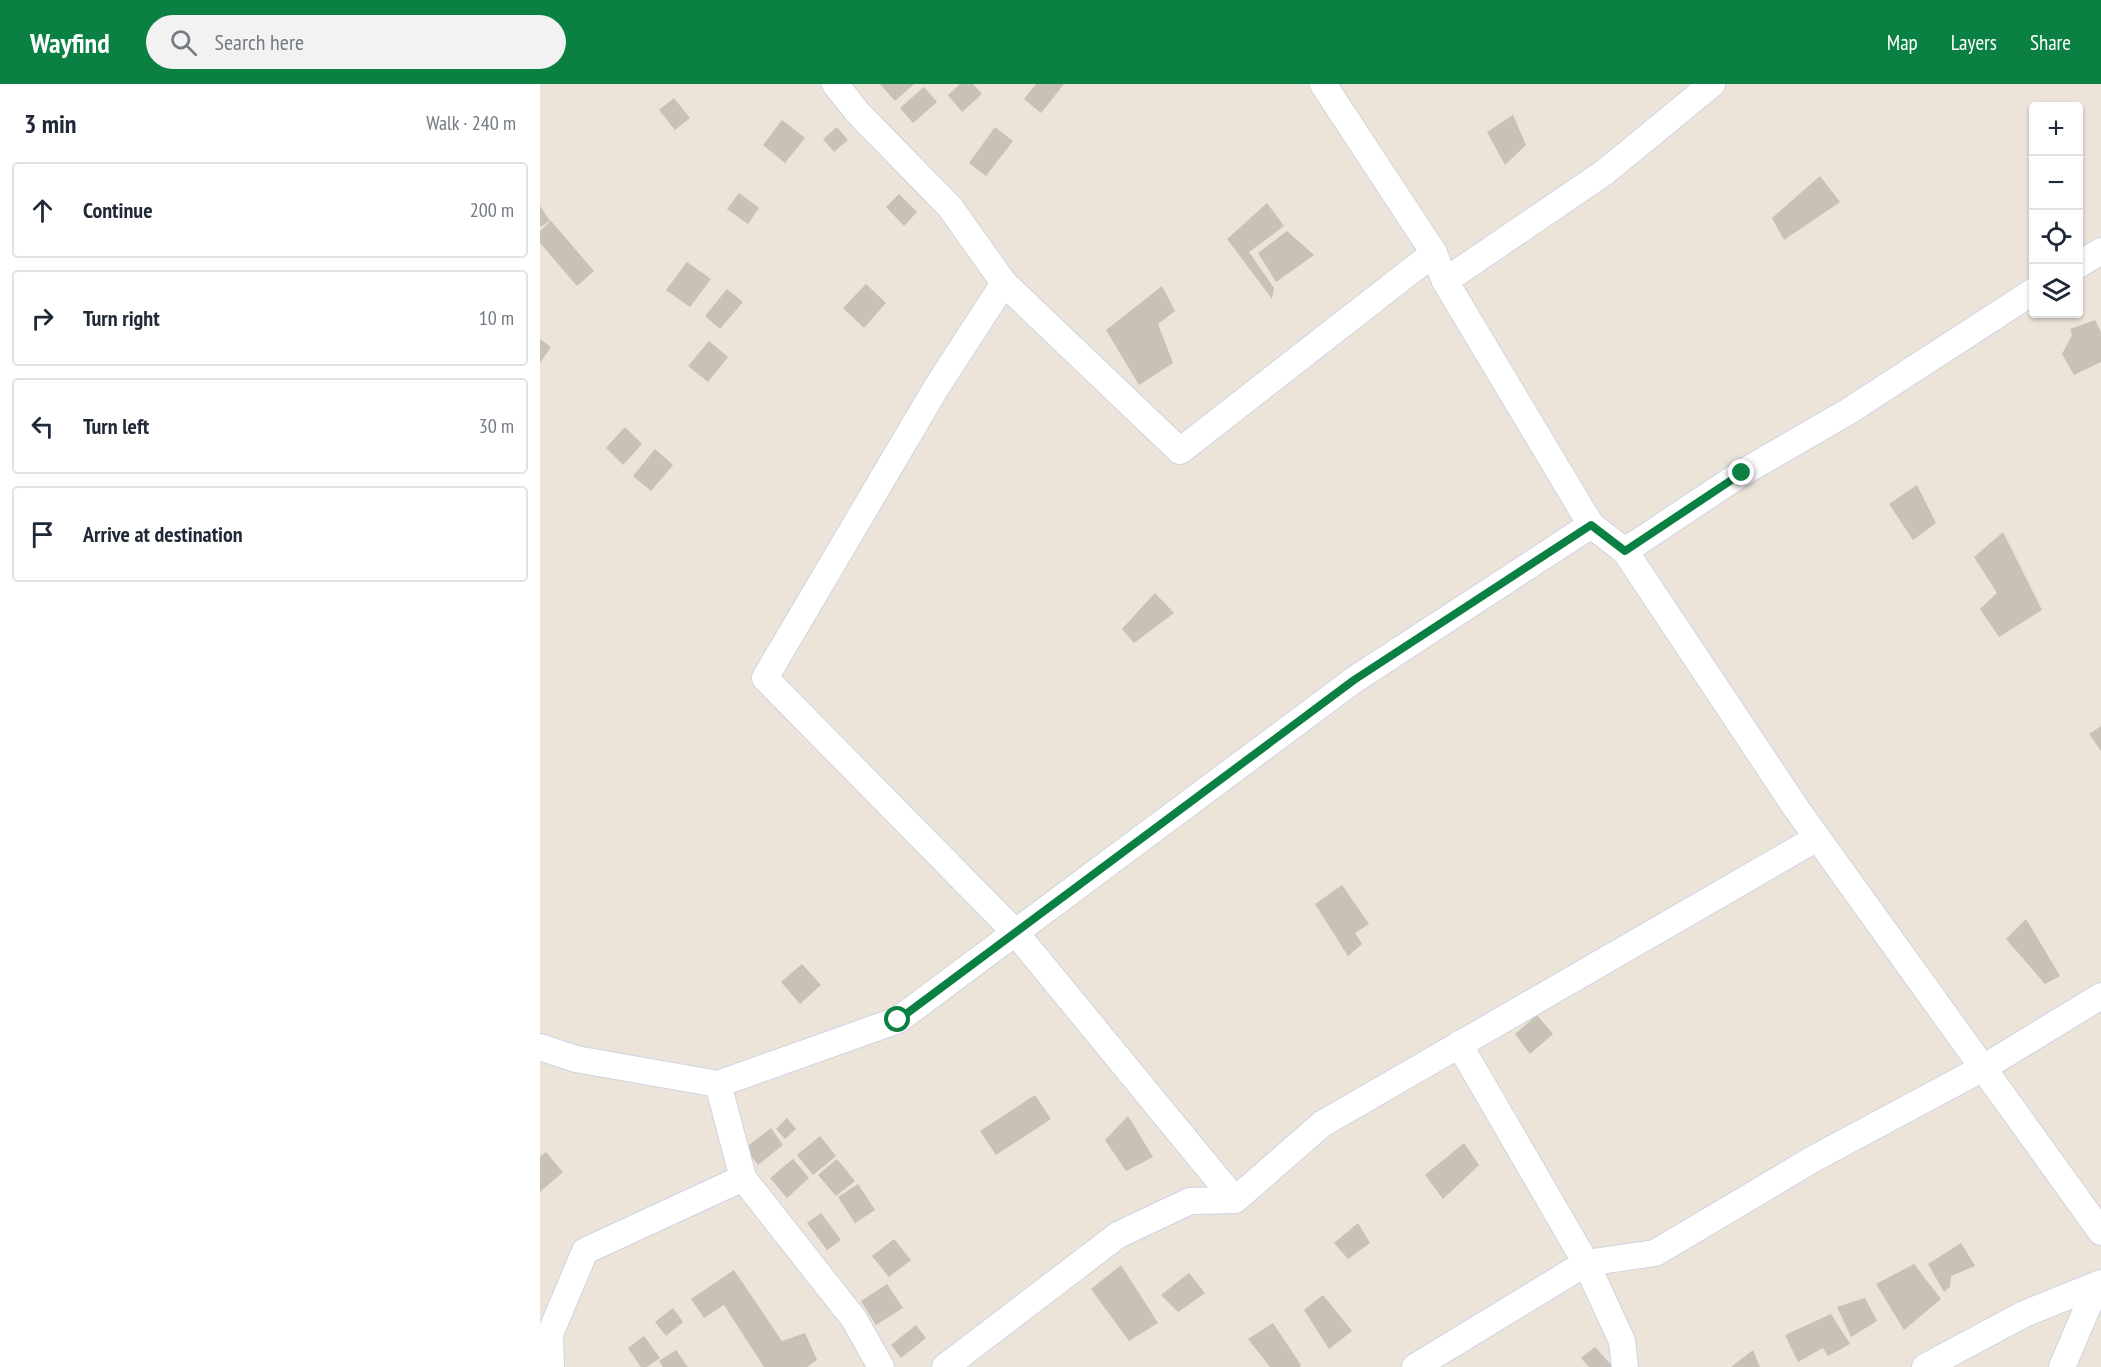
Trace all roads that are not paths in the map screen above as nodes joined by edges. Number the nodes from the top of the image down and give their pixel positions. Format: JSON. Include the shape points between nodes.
{"nodes":[{"id":1,"x":835,"y":84,"type":"edge"},
{"id":2,"x":1323,"y":84,"type":"edge"},
{"id":3,"x":1712,"y":84,"type":"edge"},
{"id":4,"x":2101,"y":251,"type":"edge"},
{"id":5,"x":1434,"y":253,"type":"junction"},
{"id":6,"x":2081,"y":264,"type":"edge"},
{"id":7,"x":1445,"y":281,"type":"junction"},
{"id":8,"x":1004,"y":283,"type":"junction"},
{"id":9,"x":2029,"y":294,"type":"edge"},
{"id":10,"x":1591,"y":525,"type":"junction"},
{"id":11,"x":1625,"y":551,"type":"junction"},
{"id":12,"x":1817,"y":838,"type":"junction"},
{"id":13,"x":1015,"y":932,"type":"junction"},
{"id":14,"x":2101,"y":996,"type":"edge"},
{"id":15,"x":1459,"y":1044,"type":"junction"},
{"id":16,"x":540,"y":1047,"type":"edge"},
{"id":17,"x":1983,"y":1068,"type":"junction"},
{"id":18,"x":718,"y":1084,"type":"junction"},
{"id":19,"x":743,"y":1178,"type":"junction"},
{"id":20,"x":1235,"y":1200,"type":"junction"},
{"id":21,"x":2101,"y":1232,"type":"edge"},
{"id":22,"x":1586,"y":1263,"type":"junction"},
{"id":23,"x":2099,"y":1284,"type":"edge"},
{"id":24,"x":949,"y":1366,"type":"edge"},
{"id":25,"x":551,"y":1367,"type":"edge"},
{"id":26,"x":881,"y":1367,"type":"edge"},
{"id":27,"x":1415,"y":1367,"type":"edge"},
{"id":28,"x":1625,"y":1367,"type":"edge"},
{"id":29,"x":1925,"y":1367,"type":"edge"},
{"id":30,"x":2062,"y":1367,"type":"edge"}],
"edges":[{"from":1,"to":8,"type":"street","via":[[950,207]]},
{"from":2,"to":5,"type":"street"},
{"from":3,"to":7,"type":"street","via":[[1605,172]]},
{"from":4,"to":6,"type":"street"},
{"from":5,"to":7,"type":"street"},
{"from":5,"to":8,"type":"street","via":[[1180,452]]},
{"from":7,"to":10,"type":"street"},
{"from":8,"to":13,"type":"street","via":[[930,398],[765,678]]},
{"from":9,"to":11,"type":"street","via":[[1849,411],[1742,473]]},
{"from":10,"to":11,"type":"street"},
{"from":10,"to":13,"type":"street","via":[[1354,680]]},
{"from":11,"to":12,"type":"street"},
{"from":12,"to":15,"type":"street"},
{"from":12,"to":17,"type":"street"},
{"from":13,"to":18,"type":"street","via":[[898,1020]]},
{"from":13,"to":20,"type":"street"},
{"from":14,"to":17,"type":"street"},
{"from":15,"to":20,"type":"street","via":[[1322,1124]]},
{"from":15,"to":22,"type":"street"},
{"from":16,"to":18,"type":"street","via":[[576,1059]]},
{"from":17,"to":21,"type":"street"},
{"from":17,"to":22,"type":"street","via":[[1815,1158],[1655,1253]]},
{"from":18,"to":19,"type":"street"},
{"from":19,"to":25,"type":"street","via":[[585,1251],[550,1334]]},
{"from":19,"to":26,"type":"street","via":[[854,1319]]},
{"from":20,"to":24,"type":"street","via":[[1190,1201],[1118,1235]]},
{"from":22,"to":27,"type":"street"},
{"from":22,"to":28,"type":"street","via":[[1622,1341]]},
{"from":23,"to":29,"type":"street","via":[[2024,1314]]},
{"from":23,"to":30,"type":"street"}]}
